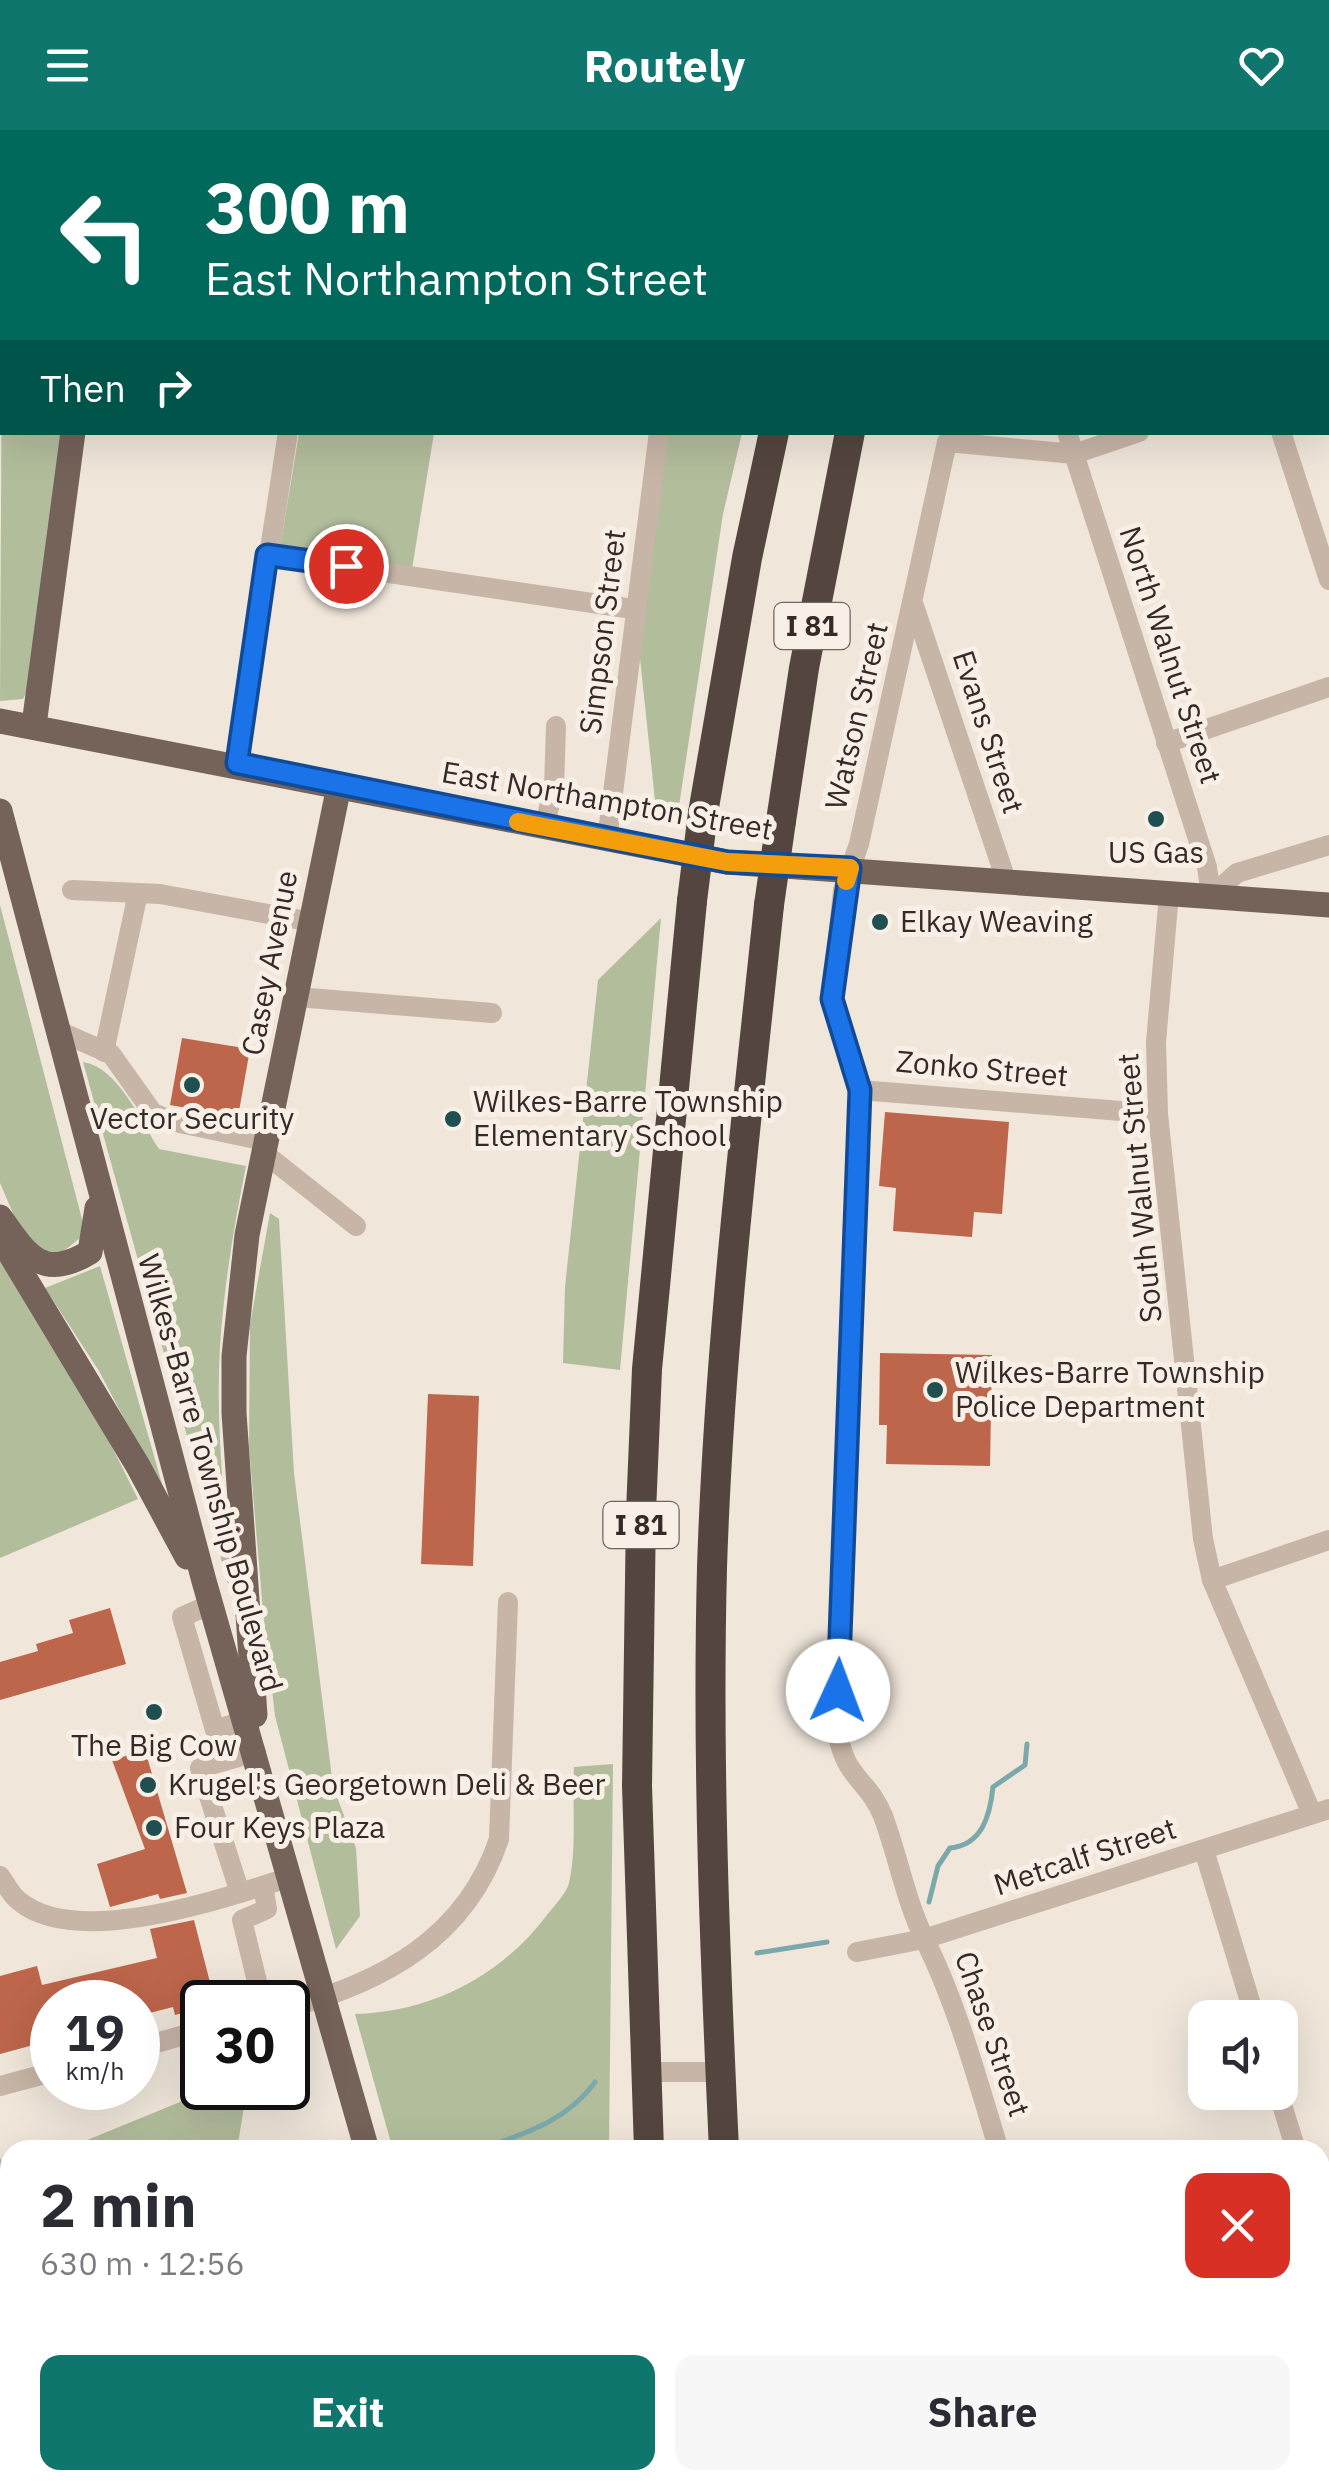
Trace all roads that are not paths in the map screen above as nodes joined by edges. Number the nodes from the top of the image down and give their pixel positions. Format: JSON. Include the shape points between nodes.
{"nodes":[{"id":1,"x":72,"y":435,"type":"edge"},
{"id":2,"x":287,"y":435,"type":"edge"},
{"id":3,"x":659,"y":435,"type":"edge"},
{"id":4,"x":773,"y":435,"type":"edge"},
{"id":5,"x":849,"y":435,"type":"edge"},
{"id":6,"x":1068,"y":435,"type":"edge"},
{"id":7,"x":1130,"y":435,"type":"edge"},
{"id":8,"x":1282,"y":435,"type":"edge"},
{"id":9,"x":1074,"y":454,"type":"junction"},
{"id":10,"x":267,"y":555,"type":"junction"},
{"id":11,"x":1329,"y":580,"type":"edge"},
{"id":12,"x":914,"y":604,"type":"junction"},
{"id":13,"x":634,"y":609,"type":"junction"},
{"id":14,"x":1329,"y":687,"type":"edge"},
{"id":15,"x":0,"y":720,"type":"edge"},
{"id":16,"x":34,"y":725,"type":"junction"},
{"id":17,"x":556,"y":726,"type":"dead end"},
{"id":18,"x":1166,"y":743,"type":"junction"},
{"id":19,"x":237,"y":763,"type":"junction"},
{"id":20,"x":339,"y":786,"type":"junction"},
{"id":21,"x":0,"y":811,"type":"edge"},
{"id":22,"x":544,"y":827,"type":"junction"},
{"id":23,"x":608,"y":840,"type":"junction"},
{"id":24,"x":1329,"y":845,"type":"edge"},
{"id":25,"x":850,"y":868,"type":"junction"},
{"id":26,"x":1006,"y":880,"type":"junction"},
{"id":27,"x":72,"y":890,"type":"dead end"},
{"id":28,"x":138,"y":893,"type":"junction"},
{"id":29,"x":1169,"y":894,"type":"junction"},
{"id":30,"x":1211,"y":896,"type":"junction"},
{"id":31,"x":1329,"y":905,"type":"edge"},
{"id":32,"x":312,"y":922,"type":"junction"},
{"id":33,"x":297,"y":997,"type":"junction"},
{"id":34,"x":492,"y":1013,"type":"dead end"},
{"id":35,"x":56,"y":1030,"type":"junction"},
{"id":36,"x":104,"y":1052,"type":"junction"},
{"id":37,"x":860,"y":1090,"type":"junction"},
{"id":38,"x":1158,"y":1114,"type":"junction"},
{"id":39,"x":265,"y":1147,"type":"junction"},
{"id":40,"x":98,"y":1194,"type":"junction"},
{"id":41,"x":0,"y":1217,"type":"edge"},
{"id":42,"x":356,"y":1226,"type":"dead end"},
{"id":43,"x":0,"y":1237,"type":"edge"},
{"id":44,"x":1329,"y":1540,"type":"edge"},
{"id":45,"x":1212,"y":1580,"type":"junction"},
{"id":46,"x":208,"y":1593,"type":"junction"},
{"id":47,"x":508,"y":1602,"type":"dead end"},
{"id":48,"x":250,"y":1718,"type":"junction"},
{"id":49,"x":256,"y":1752,"type":"junction"},
{"id":50,"x":1320,"y":1811,"type":"edge"},
{"id":51,"x":1204,"y":1850,"type":"junction"},
{"id":52,"x":0,"y":1876,"type":"edge"},
{"id":53,"x":291,"y":1877,"type":"junction"},
{"id":54,"x":263,"y":1886,"type":"junction"},
{"id":55,"x":240,"y":1893,"type":"junction"},
{"id":56,"x":924,"y":1939,"type":"junction"},
{"id":57,"x":857,"y":1952,"type":"dead end"},
{"id":58,"x":257,"y":1980,"type":"edge"},
{"id":59,"x":324,"y":1998,"type":"junction"},
{"id":60,"x":1250,"y":2000,"type":"edge"},
{"id":61,"x":310,"y":2002,"type":"edge"},
{"id":62,"x":645,"y":2072,"type":"junction"},
{"id":63,"x":720,"y":2072,"type":"junction"},
{"id":64,"x":30,"y":2078,"type":"edge"},
{"id":65,"x":0,"y":2086,"type":"edge"},
{"id":66,"x":1284,"y":2110,"type":"edge"},
{"id":67,"x":364,"y":2140,"type":"edge"},
{"id":68,"x":648,"y":2140,"type":"edge"},
{"id":69,"x":723,"y":2140,"type":"edge"},
{"id":70,"x":996,"y":2140,"type":"edge"},
{"id":71,"x":1293,"y":2140,"type":"edge"}],
"edges":[{"from":1,"to":16,"type":"main road"},
{"from":2,"to":10,"type":"street"},
{"from":3,"to":13,"type":"street","name":"Simpson Street"},
{"from":4,"to":62,"type":"highway","number":"I 81","bridge":true,"via":[[692,901],[647,1370],[637,1786]]},
{"from":5,"to":63,"type":"highway","number":"I 81","bridge":true,"via":[[781,820],[735,1229],[713,1550],[710,1869]]},
{"from":6,"to":9,"type":"street","name":"North Walnut Street"},
{"from":7,"to":9,"type":"street"},
{"from":8,"to":11,"type":"street"},
{"from":9,"to":12,"type":"street","name":"Watson Street","via":[[947,442]]},
{"from":9,"to":18,"type":"street","name":"North Walnut Street"},
{"from":10,"to":13,"type":"street"},
{"from":10,"to":19,"type":"street"},
{"from":12,"to":25,"type":"street","name":"Watson Street"},
{"from":12,"to":26,"type":"street","name":"Evans Street"},
{"from":13,"to":23,"type":"street","name":"Simpson Street"},
{"from":14,"to":18,"type":"street"},
{"from":15,"to":16,"type":"main road","name":"East Northampton Street"},
{"from":16,"to":19,"type":"main road","name":"East Northampton Street"},
{"from":17,"to":22,"type":"street","via":[[554,788]]},
{"from":18,"to":30,"type":"street","name":"North Walnut Street"},
{"from":19,"to":20,"type":"main road","name":"East Northampton Street"},
{"from":20,"to":22,"type":"main road","name":"East Northampton Street"},
{"from":20,"to":32,"type":"main road","name":"Casey Avenue"},
{"from":21,"to":35,"type":"main road","name":"Wilkes-Barre Township Boulevard"},
{"from":22,"to":23,"type":"main road","name":"East Northampton Street"},
{"from":23,"to":25,"type":"main road","name":"East Northampton Street","via":[[727,862]]},
{"from":24,"to":30,"type":"street","via":[[1236,874]]},
{"from":25,"to":26,"type":"main road","name":"East Northampton Street"},
{"from":25,"to":37,"type":"street","name":"Watson Street","via":[[832,999]]},
{"from":26,"to":29,"type":"main road","name":"East Northampton Street"},
{"from":27,"to":28,"type":"street"},
{"from":28,"to":32,"type":"street"},
{"from":28,"to":36,"type":"street"},
{"from":29,"to":30,"type":"main road","name":"East Northampton Street"},
{"from":29,"to":38,"type":"street","name":"South Walnut Street","via":[[1156,1042]]},
{"from":30,"to":31,"type":"main road","name":"East Northampton Street"},
{"from":32,"to":33,"type":"main road","name":"Casey Avenue"},
{"from":33,"to":34,"type":"street"},
{"from":33,"to":39,"type":"main road","name":"Casey Avenue"},
{"from":35,"to":36,"type":"street"},
{"from":35,"to":40,"type":"main road","name":"Wilkes-Barre Township Boulevard"},
{"from":36,"to":39,"type":"street","via":[[154,1113]]},
{"from":37,"to":38,"type":"street","name":"Zonko Street"},
{"from":37,"to":56,"type":"street","name":"Watson Street","via":[[836,1722],[848,1771],[880,1810]]},
{"from":38,"to":45,"type":"street","name":"South Walnut Street"},
{"from":39,"to":42,"type":"street"},
{"from":39,"to":48,"type":"main road","name":"Casey Avenue","via":[[246,1235],[234,1356]]},
{"from":40,"to":41,"type":"main road","via":[[90,1252],[72,1263],[52,1267],[24,1252]]},
{"from":40,"to":46,"type":"main road","name":"Wilkes-Barre Township Boulevard"},
{"from":43,"to":46,"type":"main road"},
{"from":44,"to":45,"type":"street"},
{"from":45,"to":50,"type":"street","name":"South Walnut Street"},
{"from":46,"to":48,"type":"main road","name":"Wilkes-Barre Township Boulevard"},
{"from":47,"to":59,"type":"street","via":[[499,1840],[487,1874],[443,1932],[382,1975]]},
{"from":48,"to":49,"type":"main road"},
{"from":49,"to":53,"type":"main road"},
{"from":49,"to":55,"type":"street","via":[[200,1768]]},
{"from":50,"to":51,"type":"street","name":"Metcalf Street"},
{"from":51,"to":56,"type":"street","name":"Metcalf Street"},
{"from":51,"to":60,"type":"street"},
{"from":52,"to":55,"type":"street","via":[[19,1902],[68,1918],[145,1918]]},
{"from":53,"to":54,"type":"street"},
{"from":53,"to":59,"type":"main road"},
{"from":54,"to":55,"type":"street"},
{"from":54,"to":58,"type":"street","via":[[267,1910],[242,1920]]},
{"from":56,"to":57,"type":"street","name":"Metcalf Street"},
{"from":56,"to":70,"type":"street","name":"Chase Street","via":[[948,1987]]},
{"from":59,"to":61,"type":"street"},
{"from":59,"to":67,"type":"main road"},
{"from":62,"to":63,"type":"street"},
{"from":62,"to":68,"type":"highway","number":"I 81"},
{"from":63,"to":69,"type":"highway","number":"I 81"},
{"from":64,"to":65,"type":"street"},
{"from":66,"to":71,"type":"street"}]}
